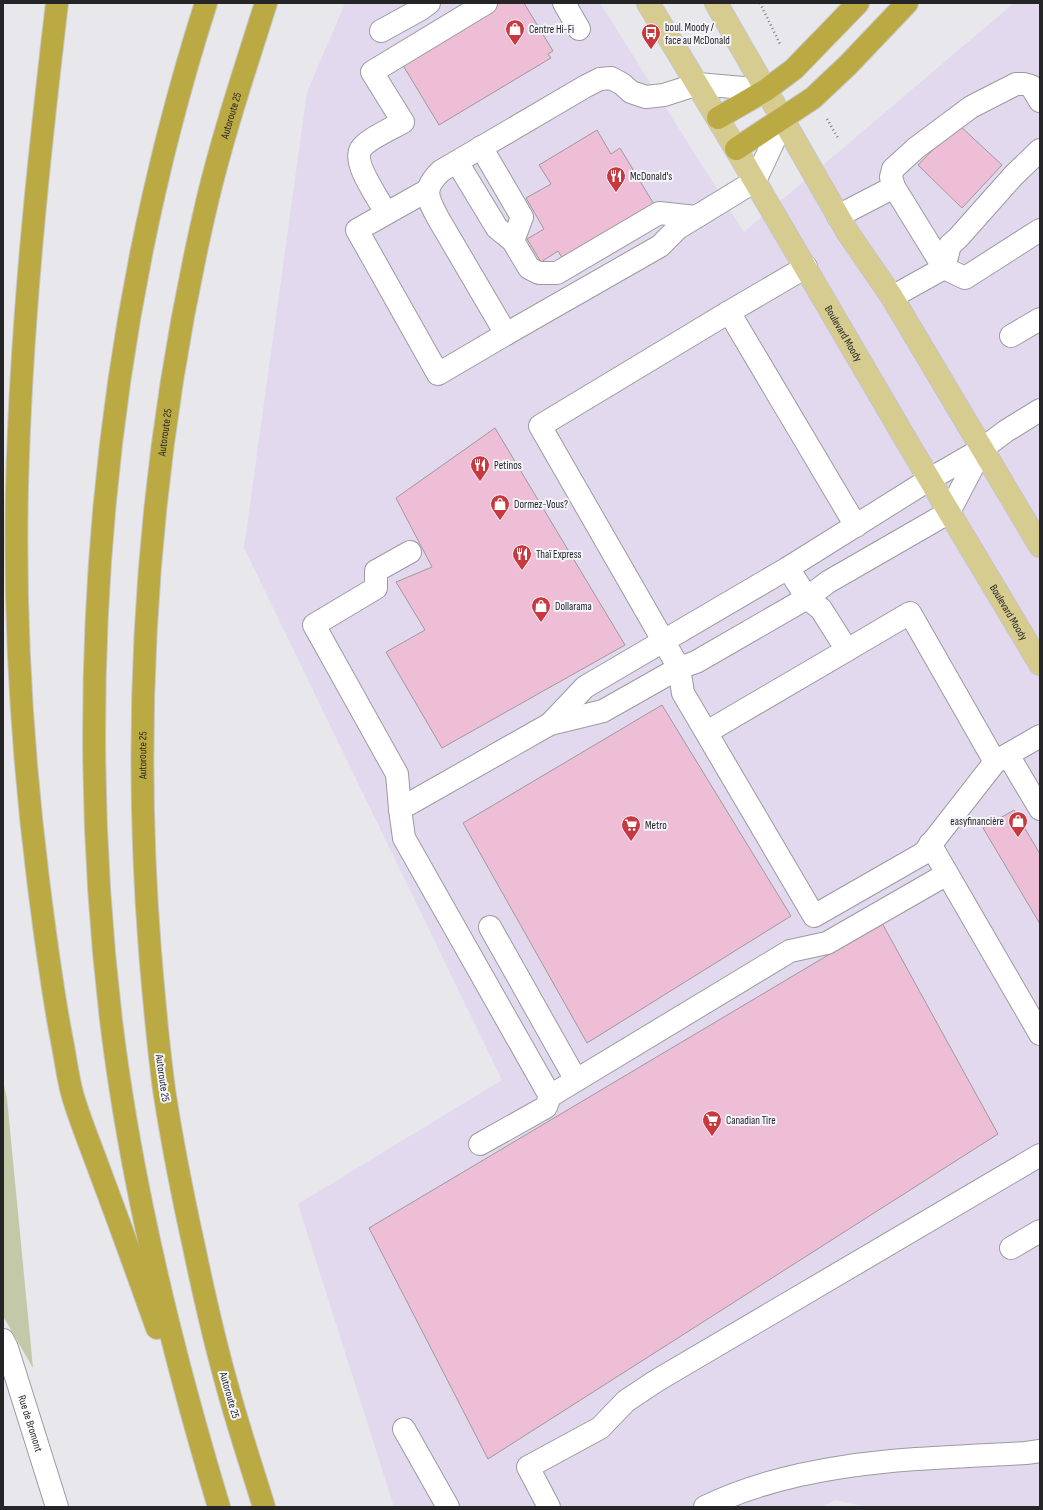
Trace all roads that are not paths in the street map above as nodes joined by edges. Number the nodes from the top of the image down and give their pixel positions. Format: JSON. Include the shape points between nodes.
{"nodes":[{"id":1,"x":57,"y":3,"type":"edge"},
{"id":2,"x":206,"y":3,"type":"edge"},
{"id":3,"x":266,"y":3,"type":"edge"},
{"id":4,"x":428,"y":3,"type":"edge"},
{"id":5,"x":486,"y":3,"type":"edge"},
{"id":6,"x":564,"y":3,"type":"edge"},
{"id":7,"x":648,"y":3,"type":"edge"},
{"id":8,"x":716,"y":3,"type":"edge"},
{"id":9,"x":858,"y":3,"type":"edge"},
{"id":10,"x":907,"y":3,"type":"edge"},
{"id":11,"x":580,"y":30,"type":"dead end"},
{"id":12,"x":381,"y":31,"type":"dead end"},
{"id":13,"x":698,"y":84,"type":"junction"},
{"id":14,"x":766,"y":90,"type":"junction"},
{"id":15,"x":1037,"y":90,"type":"edge"},
{"id":16,"x":718,"y":118,"type":"junction"},
{"id":17,"x":784,"y":119,"type":"junction"},
{"id":18,"x":482,"y":147,"type":"junction"},
{"id":19,"x":736,"y":149,"type":"junction"},
{"id":20,"x":1040,"y":150,"type":"edge"},
{"id":21,"x":457,"y":162,"type":"junction"},
{"id":22,"x":755,"y":182,"type":"junction"},
{"id":23,"x":894,"y":187,"type":"junction"},
{"id":24,"x":428,"y":190,"type":"junction"},
{"id":25,"x":386,"y":213,"type":"junction"},
{"id":26,"x":838,"y":216,"type":"junction"},
{"id":27,"x":696,"y":217,"type":"junction"},
{"id":28,"x":1040,"y":230,"type":"edge"},
{"id":29,"x":514,"y":241,"type":"junction"},
{"id":30,"x":806,"y":267,"type":"junction"},
{"id":31,"x":944,"y":268,"type":"junction"},
{"id":32,"x":892,"y":297,"type":"junction"},
{"id":33,"x":729,"y":312,"type":"junction"},
{"id":34,"x":1040,"y":319,"type":"edge"},
{"id":35,"x":506,"y":334,"type":"junction"},
{"id":36,"x":1011,"y":336,"type":"dead end"},
{"id":37,"x":1040,"y":410,"type":"edge"},
{"id":38,"x":982,"y":449,"type":"junction"},
{"id":39,"x":930,"y":479,"type":"junction"},
{"id":40,"x":950,"y":512,"type":"junction"},
{"id":41,"x":856,"y":526,"type":"junction"},
{"id":42,"x":1040,"y":546,"type":"edge"},
{"id":43,"x":410,"y":552,"type":"dead end"},
{"id":44,"x":788,"y":568,"type":"junction"},
{"id":45,"x":807,"y":598,"type":"junction"},
{"id":46,"x":663,"y":641,"type":"junction"},
{"id":47,"x":847,"y":650,"type":"junction"},
{"id":48,"x":1040,"y":664,"type":"edge"},
{"id":49,"x":679,"y":668,"type":"junction"},
{"id":50,"x":550,"y":724,"type":"junction"},
{"id":51,"x":707,"y":732,"type":"junction"},
{"id":52,"x":1040,"y":736,"type":"edge"},
{"id":53,"x":1001,"y":758,"type":"junction"},
{"id":54,"x":400,"y":809,"type":"junction"},
{"id":55,"x":1040,"y":809,"type":"edge"},
{"id":56,"x":930,"y":844,"type":"junction"},
{"id":57,"x":947,"y":874,"type":"junction"},
{"id":58,"x":814,"y":916,"type":"junction"},
{"id":59,"x":490,"y":927,"type":"dead end"},
{"id":60,"x":790,"y":951,"type":"junction"},
{"id":61,"x":1040,"y":1034,"type":"edge"},
{"id":62,"x":576,"y":1080,"type":"junction"},
{"id":63,"x":550,"y":1096,"type":"junction"},
{"id":64,"x":480,"y":1144,"type":"dead end"},
{"id":65,"x":1040,"y":1155,"type":"edge"},
{"id":66,"x":1040,"y":1231,"type":"edge"},
{"id":67,"x":1011,"y":1248,"type":"dead end"},
{"id":68,"x":3,"y":1340,"type":"edge"},
{"id":69,"x":404,"y":1429,"type":"dead end"},
{"id":70,"x":1040,"y":1451,"type":"edge"},
{"id":71,"x":203,"y":1455,"type":"junction"},
{"id":72,"x":57,"y":1507,"type":"edge"},
{"id":73,"x":219,"y":1507,"type":"edge"},
{"id":74,"x":264,"y":1507,"type":"edge"},
{"id":75,"x":448,"y":1507,"type":"edge"},
{"id":76,"x":549,"y":1507,"type":"edge"},
{"id":77,"x":705,"y":1507,"type":"edge"}],
"edges":[{"from":1,"to":71,"type":"highway","via":[[30,253],[19,440],[17,584],[29,797],[48,962],[72,1093]]},
{"from":2,"to":71,"type":"highway","via":[[154,197],[123,358],[100,564],[96,629],[94,768],[101,926],[111,1023],[126,1122],[168,1323]]},
{"from":3,"to":74,"type":"highway","name":"Autoroute 25","via":[[234,103],[208,199],[176,359],[154,519],[147,598],[142,724],[143,833],[147,898],[156,1023],[165,1097],[184,1204],[216,1343]]},
{"from":4,"to":12,"type":"street"},
{"from":5,"to":25,"type":"street","via":[[372,72],[403,122],[366,144],[361,149],[359,157],[363,172]]},
{"from":6,"to":11,"type":"street"},
{"from":7,"to":13,"type":"main road","name":"Boulevard Moody"},
{"from":8,"to":14,"type":"main road"},
{"from":9,"to":14,"type":"highway","via":[[794,69]]},
{"from":10,"to":17,"type":"highway","via":[[827,86]]},
{"from":13,"to":14,"type":"street"},
{"from":13,"to":16,"type":"main road","name":"Boulevard Moody"},
{"from":13,"to":18,"type":"street","via":[[664,95],[646,97],[631,92],[611,78],[600,79]]},
{"from":14,"to":16,"type":"highway"},
{"from":14,"to":17,"type":"main road"},
{"from":15,"to":23,"type":"street","via":[[1024,84],[1016,84],[971,107],[916,148],[893,169],[891,177]]},
{"from":16,"to":19,"type":"main road","name":"Boulevard Moody"},
{"from":17,"to":19,"type":"highway"},
{"from":17,"to":22,"type":"street"},
{"from":17,"to":26,"type":"main road"},
{"from":18,"to":21,"type":"street"},
{"from":18,"to":29,"type":"street","via":[[522,217]]},
{"from":19,"to":22,"type":"main road","name":"Boulevard Moody"},
{"from":20,"to":31,"type":"street","via":[[950,245]]},
{"from":21,"to":24,"type":"street","via":[[433,178]]},
{"from":21,"to":29,"type":"street","via":[[497,228]]},
{"from":22,"to":27,"type":"street"},
{"from":22,"to":30,"type":"main road","name":"Boulevard Moody"},
{"from":23,"to":26,"type":"street"},
{"from":23,"to":31,"type":"street"},
{"from":24,"to":25,"type":"street"},
{"from":24,"to":35,"type":"street","via":[[430,202],[438,218]]},
{"from":25,"to":35,"type":"street","via":[[357,230],[438,374]]},
{"from":26,"to":32,"type":"main road"},
{"from":27,"to":29,"type":"street","via":[[659,213],[557,273],[539,273],[529,268]]},
{"from":27,"to":35,"type":"street","via":[[678,228],[660,246]]},
{"from":28,"to":31,"type":"street","via":[[966,278]]},
{"from":30,"to":33,"type":"street"},
{"from":30,"to":39,"type":"main road","name":"Boulevard Moody"},
{"from":31,"to":32,"type":"street"},
{"from":32,"to":38,"type":"main road"},
{"from":33,"to":41,"type":"street"},
{"from":33,"to":46,"type":"street","via":[[540,426]]},
{"from":34,"to":36,"type":"street"},
{"from":37,"to":38,"type":"street"},
{"from":38,"to":39,"type":"street"},
{"from":38,"to":40,"type":"street"},
{"from":38,"to":42,"type":"main road"},
{"from":39,"to":40,"type":"main road","name":"Boulevard Moody"},
{"from":39,"to":41,"type":"street"},
{"from":40,"to":45,"type":"street","via":[[828,582]]},
{"from":40,"to":48,"type":"main road","name":"Boulevard Moody"},
{"from":41,"to":44,"type":"street"},
{"from":43,"to":54,"type":"street","via":[[376,571],[376,588],[314,625],[397,774]]},
{"from":44,"to":45,"type":"street"},
{"from":44,"to":46,"type":"street"},
{"from":45,"to":47,"type":"street","via":[[821,610]]},
{"from":45,"to":49,"type":"street","via":[[696,662]]},
{"from":46,"to":49,"type":"street"},
{"from":46,"to":50,"type":"street","via":[[585,687]]},
{"from":47,"to":51,"type":"street"},
{"from":47,"to":53,"type":"street","via":[[910,613]]},
{"from":49,"to":50,"type":"street","via":[[603,711]]},
{"from":49,"to":51,"type":"street","via":[[683,693]]},
{"from":50,"to":54,"type":"street"},
{"from":51,"to":58,"type":"street"},
{"from":52,"to":53,"type":"street"},
{"from":53,"to":55,"type":"street"},
{"from":53,"to":56,"type":"street"},
{"from":54,"to":63,"type":"street","via":[[404,838]]},
{"from":56,"to":57,"type":"street"},
{"from":56,"to":58,"type":"street","via":[[924,853]]},
{"from":57,"to":60,"type":"street","via":[[827,943]]},
{"from":57,"to":61,"type":"street"},
{"from":58,"to":60,"type":"street"},
{"from":59,"to":62,"type":"street"},
{"from":60,"to":62,"type":"street"},
{"from":62,"to":63,"type":"street"},
{"from":63,"to":64,"type":"street","via":[[546,1108]]},
{"from":65,"to":76,"type":"street","via":[[656,1381],[626,1401],[600,1428],[528,1467]]},
{"from":66,"to":67,"type":"street"},
{"from":68,"to":72,"type":"street","name":"Rue de Bromont"},
{"from":69,"to":75,"type":"street"},
{"from":70,"to":77,"type":"street","via":[[893,1461],[814,1472],[755,1488]]},
{"from":71,"to":73,"type":"highway"}]}
